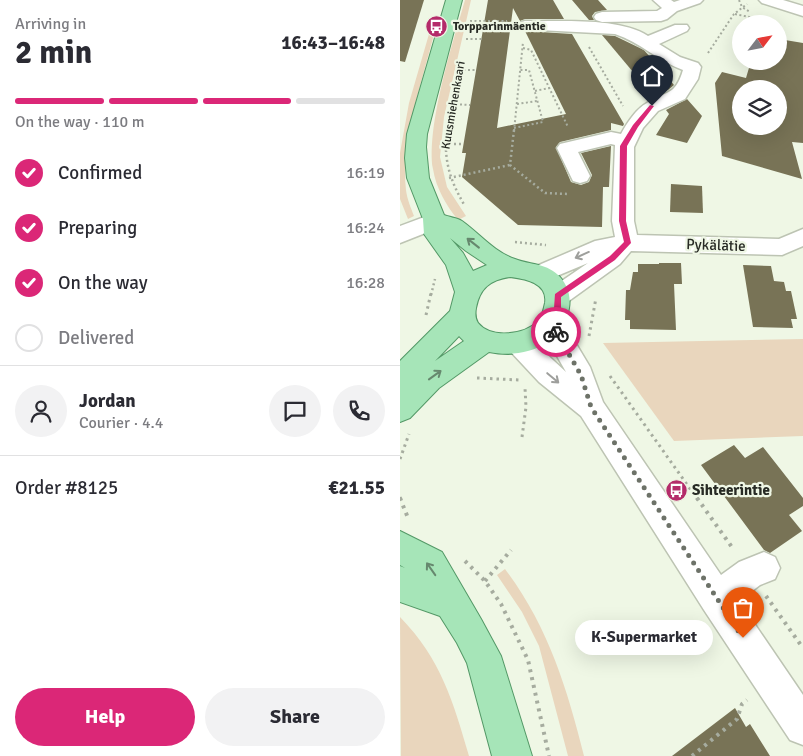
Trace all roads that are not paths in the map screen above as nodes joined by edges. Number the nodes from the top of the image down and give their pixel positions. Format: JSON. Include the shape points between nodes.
{"nodes":[{"id":1,"x":454,"y":0,"type":"edge"},
{"id":2,"x":695,"y":0,"type":"edge"},
{"id":3,"x":767,"y":0,"type":"edge"},
{"id":4,"x":667,"y":4,"type":"edge"},
{"id":5,"x":624,"y":5,"type":"dead end"},
{"id":6,"x":803,"y":11,"type":"edge"},
{"id":7,"x":638,"y":16,"type":"junction"},
{"id":8,"x":602,"y":17,"type":"dead end"},
{"id":9,"x":525,"y":26,"type":"road end"},
{"id":10,"x":681,"y":28,"type":"dead end"},
{"id":11,"x":647,"y":43,"type":"junction"},
{"id":12,"x":631,"y":134,"type":"junction"},
{"id":13,"x":580,"y":176,"type":"dead end"},
{"id":14,"x":435,"y":221,"type":"junction"},
{"id":15,"x":400,"y":235,"type":"edge"},
{"id":16,"x":803,"y":237,"type":"edge"},
{"id":17,"x":627,"y":243,"type":"junction"},
{"id":18,"x":510,"y":268,"type":"junction"},
{"id":19,"x":540,"y":274,"type":"junction"},
{"id":20,"x":467,"y":291,"type":"junction"},
{"id":21,"x":558,"y":296,"type":"junction"},
{"id":22,"x":462,"y":316,"type":"junction"},
{"id":23,"x":551,"y":324,"type":"junction"},
{"id":24,"x":486,"y":341,"type":"junction"},
{"id":25,"x":519,"y":344,"type":"junction"},
{"id":26,"x":400,"y":380,"type":"edge"},
{"id":27,"x":591,"y":407,"type":"junction"},
{"id":28,"x":407,"y":418,"type":"edge"},
{"id":29,"x":400,"y":547,"type":"edge"},
{"id":30,"x":757,"y":571,"type":"road end"},
{"id":31,"x":400,"y":583,"type":"edge"},
{"id":32,"x":716,"y":598,"type":"junction"},
{"id":33,"x":451,"y":603,"type":"junction"},
{"id":34,"x":803,"y":727,"type":"edge"},
{"id":35,"x":512,"y":756,"type":"edge"}],
"edges":[{"from":1,"to":14,"type":"main road","name":"Kuusmiehenkaari","via":[[414,155],[422,197]]},
{"from":2,"to":4,"type":"street"},
{"from":3,"to":6,"type":"street"},
{"from":4,"to":7,"type":"street","via":[[661,16]]},
{"from":5,"to":7,"type":"street"},
{"from":7,"to":8,"type":"street"},
{"from":9,"to":11,"type":"street","via":[[617,29]]},
{"from":10,"to":11,"type":"street"},
{"from":11,"to":12,"type":"street","via":[[674,61],[692,67],[679,95],[652,106]]},
{"from":12,"to":13,"type":"street","via":[[567,148]]},
{"from":12,"to":17,"type":"street","via":[[624,146],[623,221]]},
{"from":14,"to":15,"type":"street"},
{"from":18,"to":14,"type":"main road","one_way":true,"via":[[452,226]]},
{"from":14,"to":20,"type":"main road","name":"Kuusmiehenkaari","via":[[435,233],[453,256]]},
{"from":16,"to":17,"type":"street","name":"Pykälätie","via":[[782,247]]},
{"from":17,"to":19,"type":"street","name":"Pykälätie","one_way":true,"via":[[603,247]]},
{"from":17,"to":21,"type":"street","via":[[612,258]]},
{"from":18,"to":19,"type":"main road"},
{"from":18,"to":20,"type":"main road","via":[[486,275]]},
{"from":19,"to":21,"type":"main road","via":[[550,282]]},
{"from":20,"to":22,"type":"main road"},
{"from":21,"to":23,"type":"main road","via":[[558,308]]},
{"from":22,"to":24,"type":"main road","via":[[472,333]]},
{"from":22,"to":26,"type":"main road"},
{"from":23,"to":25,"type":"main road","via":[[537,336]]},
{"from":23,"to":27,"type":"street","via":[[581,375]]},
{"from":24,"to":25,"type":"main road"},
{"from":28,"to":24,"type":"main road","one_way":true,"via":[[429,380]]},
{"from":25,"to":27,"type":"street","one_way":true,"via":[[548,374]]},
{"from":27,"to":32,"type":"street"},
{"from":33,"to":29,"type":"main road","one_way":true,"via":[[430,564]]},
{"from":30,"to":32,"type":"street"},
{"from":31,"to":33,"type":"main road","via":[[411,590]]},
{"from":32,"to":34,"type":"street"},
{"from":33,"to":35,"type":"main road","via":[[483,656]]}]}
